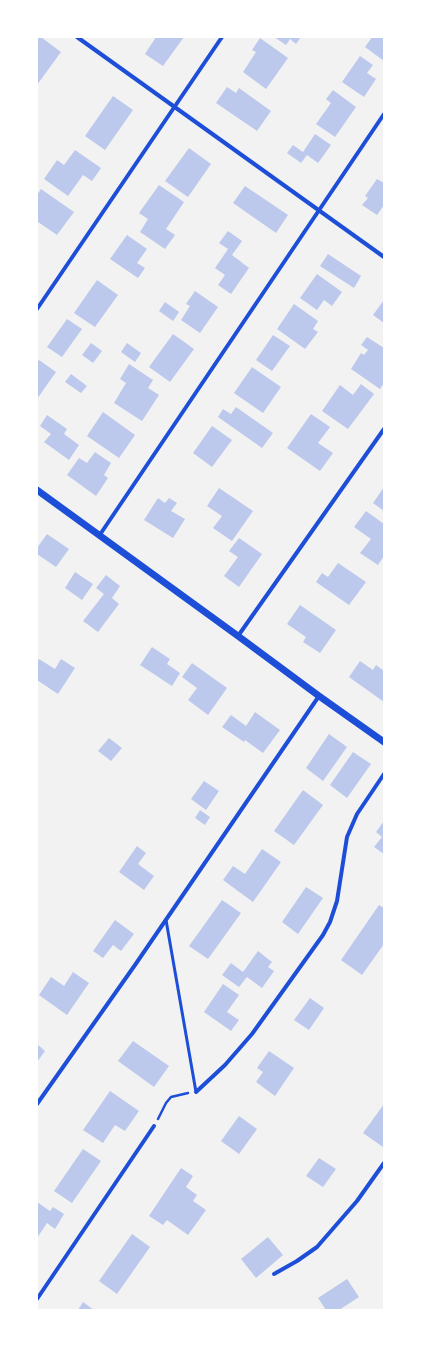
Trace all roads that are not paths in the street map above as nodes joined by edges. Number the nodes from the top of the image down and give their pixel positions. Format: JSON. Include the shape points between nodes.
{"nodes":[{"id":1,"x":77,"y":37,"type":"edge"},
{"id":2,"x":222,"y":37,"type":"edge"},
{"id":3,"x":174,"y":107,"type":"junction"},
{"id":4,"x":384,"y":114,"type":"edge"},
{"id":5,"x":320,"y":210,"type":"junction"},
{"id":6,"x":384,"y":257,"type":"edge"},
{"id":7,"x":37,"y":309,"type":"edge"},
{"id":8,"x":384,"y":429,"type":"edge"},
{"id":9,"x":37,"y":490,"type":"edge"},
{"id":10,"x":99,"y":536,"type":"junction"},
{"id":11,"x":238,"y":636,"type":"junction"},
{"id":12,"x":319,"y":696,"type":"junction"},
{"id":13,"x":384,"y":742,"type":"edge"},
{"id":14,"x":384,"y":774,"type":"edge"},
{"id":15,"x":166,"y":920,"type":"junction"},
{"id":16,"x":196,"y":1092,"type":"joint"},
{"id":17,"x":37,"y":1104,"type":"edge"},
{"id":18,"x":154,"y":1126,"type":"road end"},
{"id":19,"x":384,"y":1163,"type":"edge"},
{"id":20,"x":274,"y":1274,"type":"dead end"},
{"id":21,"x":37,"y":1299,"type":"edge"}],
"edges":[{"from":1,"to":3,"type":"street"},
{"from":2,"to":3,"type":"street"},
{"from":3,"to":5,"type":"street"},
{"from":3,"to":7,"type":"street"},
{"from":4,"to":5,"type":"street"},
{"from":5,"to":6,"type":"street"},
{"from":5,"to":10,"type":"street"},
{"from":8,"to":11,"type":"street"},
{"from":9,"to":10,"type":"street"},
{"from":10,"to":11,"type":"street"},
{"from":11,"to":12,"type":"street"},
{"from":12,"to":13,"type":"street"},
{"from":12,"to":15,"type":"street"},
{"from":14,"to":16,"type":"street","via":[[357,814],[346,837],[337,902],[323,935],[252,1034],[225,1065]]},
{"from":15,"to":16,"type":"lane"},
{"from":15,"to":17,"type":"street"},
{"from":18,"to":21,"type":"street"},
{"from":19,"to":20,"type":"street","via":[[357,1201],[317,1247]]}]}
